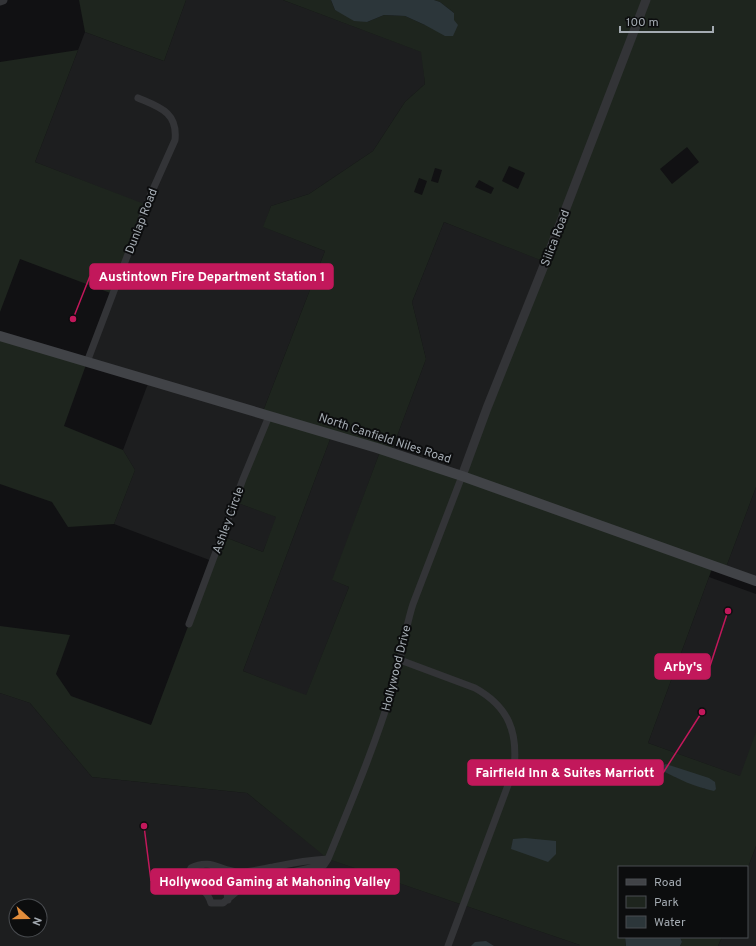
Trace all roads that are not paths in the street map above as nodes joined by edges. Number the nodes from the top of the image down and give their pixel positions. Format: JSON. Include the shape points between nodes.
{"nodes":[{"id":1,"x":0,"y":0,"type":"edge"},
{"id":2,"x":3,"y":0,"type":"edge"},
{"id":3,"x":646,"y":0,"type":"edge"},
{"id":4,"x":138,"y":98,"type":"dead end"},
{"id":5,"x":0,"y":336,"type":"edge"},
{"id":6,"x":87,"y":362,"type":"junction"},
{"id":7,"x":269,"y":416,"type":"junction"},
{"id":8,"x":462,"y":476,"type":"junction"},
{"id":9,"x":756,"y":581,"type":"edge"},
{"id":10,"x":189,"y":624,"type":"dead end"},
{"id":11,"x":400,"y":660,"type":"junction"},
{"id":12,"x":328,"y":859,"type":"junction"},
{"id":13,"x":211,"y":864,"type":"junction"},
{"id":14,"x":228,"y":900,"type":"junction"},
{"id":15,"x":448,"y":946,"type":"edge"}],
"edges":[{"from":1,"to":2,"type":"street"},
{"from":3,"to":8,"type":"street","name":"Silica Road"},
{"from":4,"to":6,"type":"street","name":"Dunlap Road","via":[[167,112],[175,122],[175,140],[150,196]]},
{"from":5,"to":6,"type":"main road","name":"North Canfield Niles Road"},
{"from":6,"to":7,"type":"main road","name":"North Canfield Niles Road"},
{"from":7,"to":8,"type":"main road","name":"North Canfield Niles Road"},
{"from":7,"to":10,"type":"street","name":"Ashley Circle"},
{"from":8,"to":9,"type":"main road","name":"North Canfield Niles Road"},
{"from":8,"to":11,"type":"street","name":"Hollywood Drive","via":[[413,604]]},
{"from":11,"to":12,"type":"street","name":"Hollywood Drive","via":[[382,721]]},
{"from":11,"to":15,"type":"street","via":[[486,694],[502,709],[515,739],[514,769]]},
{"from":12,"to":13,"type":"street","via":[[307,860],[238,872]]},
{"from":12,"to":14,"type":"street","via":[[324,865],[256,880],[242,887]]},
{"from":13,"to":14,"type":"street","via":[[226,884]]},
{"from":13,"to":14,"type":"street","via":[[202,863],[191,868],[188,874],[192,884],[206,892],[211,903],[220,904]]}]}
